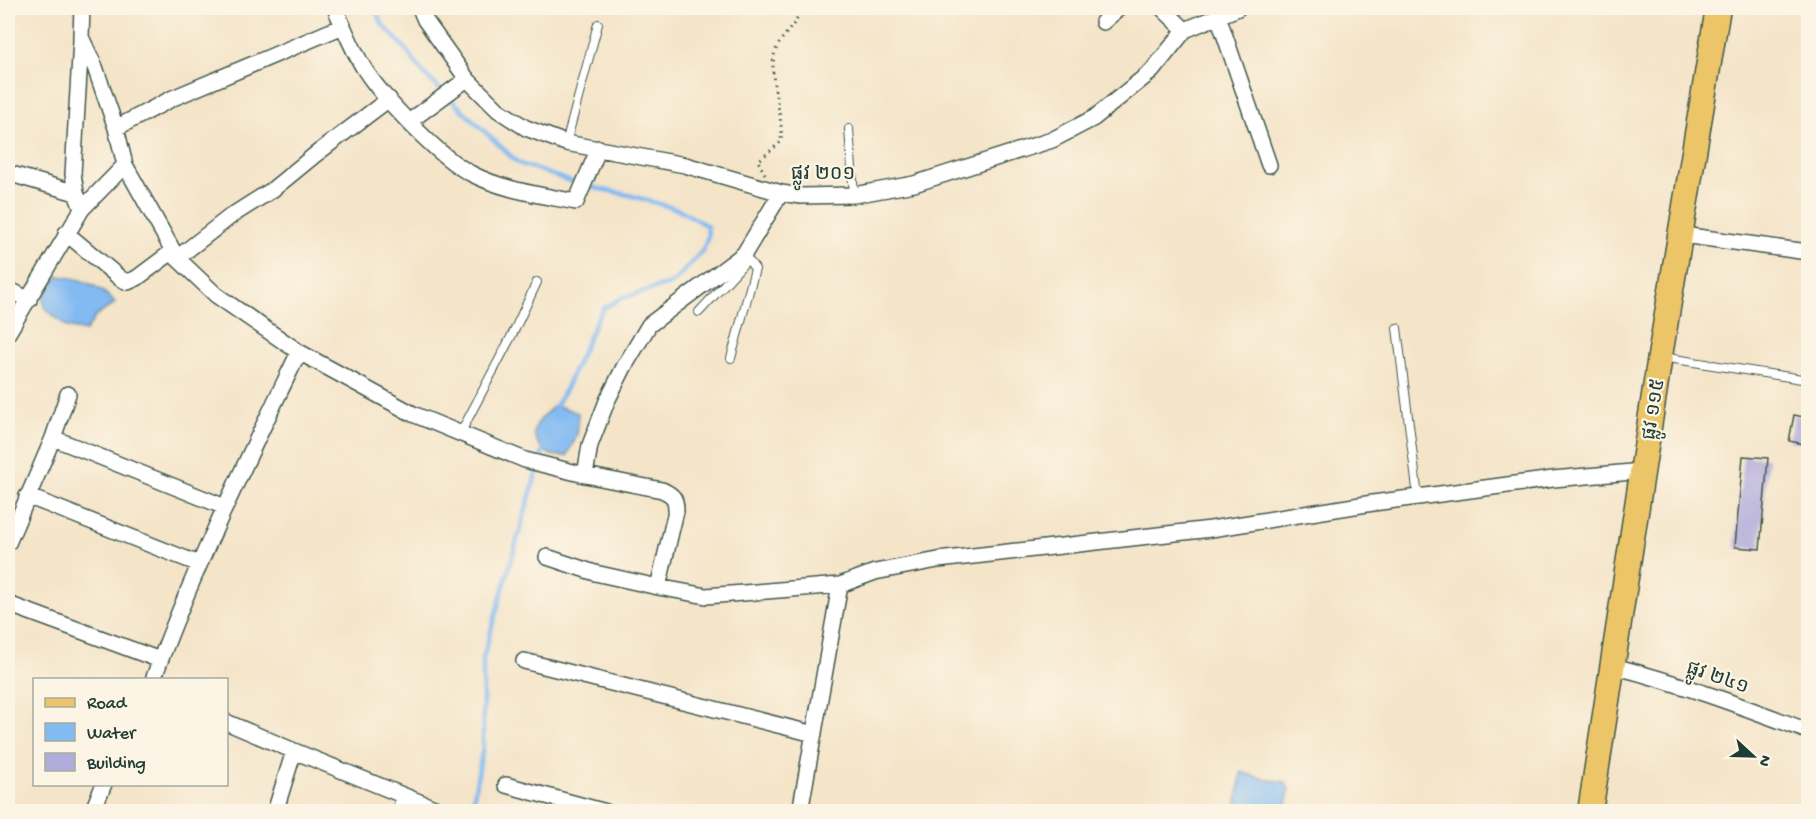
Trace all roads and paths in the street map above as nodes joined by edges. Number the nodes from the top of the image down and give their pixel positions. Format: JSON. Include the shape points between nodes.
{"nodes":[{"id":1,"x":82,"y":8,"type":"edge"},
{"id":2,"x":334,"y":8,"type":"edge"},
{"id":3,"x":420,"y":8,"type":"edge"},
{"id":4,"x":802,"y":8,"type":"edge"},
{"id":5,"x":1119,"y":8,"type":"edge"},
{"id":6,"x":1162,"y":8,"type":"edge"},
{"id":7,"x":1238,"y":8,"type":"edge"},
{"id":8,"x":1718,"y":8,"type":"edge"},
{"id":9,"x":1218,"y":16,"type":"junction"},
{"id":10,"x":1103,"y":22,"type":"dead end"},
{"id":11,"x":598,"y":24,"type":"dead end"},
{"id":12,"x":343,"y":26,"type":"junction"},
{"id":13,"x":1185,"y":30,"type":"junction"},
{"id":14,"x":81,"y":37,"type":"junction"},
{"id":15,"x":467,"y":79,"type":"junction"},
{"id":16,"x":389,"y":99,"type":"junction"},
{"id":17,"x":410,"y":121,"type":"junction"},
{"id":18,"x":116,"y":128,"type":"junction"},
{"id":19,"x":849,"y":129,"type":"dead end"},
{"id":20,"x":566,"y":143,"type":"junction"},
{"id":21,"x":599,"y":148,"type":"junction"},
{"id":22,"x":125,"y":165,"type":"junction"},
{"id":23,"x":1269,"y":165,"type":"dead end"},
{"id":24,"x":8,"y":173,"type":"edge"},
{"id":25,"x":775,"y":192,"type":"junction"},
{"id":26,"x":76,"y":193,"type":"junction"},
{"id":27,"x":854,"y":195,"type":"junction"},
{"id":28,"x":82,"y":209,"type":"junction"},
{"id":29,"x":66,"y":233,"type":"junction"},
{"id":30,"x":1682,"y":235,"type":"junction"},
{"id":31,"x":1809,"y":252,"type":"edge"},
{"id":32,"x":175,"y":255,"type":"junction"},
{"id":33,"x":746,"y":256,"type":"junction"},
{"id":34,"x":537,"y":282,"type":"dead end"},
{"id":35,"x":8,"y":290,"type":"edge"},
{"id":36,"x":28,"y":300,"type":"junction"},
{"id":37,"x":699,"y":312,"type":"dead end"},
{"id":38,"x":1397,"y":328,"type":"dead end"},
{"id":39,"x":8,"y":333,"type":"edge"},
{"id":40,"x":299,"y":352,"type":"junction"},
{"id":41,"x":1660,"y":356,"type":"junction"},
{"id":42,"x":731,"y":358,"type":"dead end"},
{"id":43,"x":1809,"y":380,"type":"edge"},
{"id":44,"x":68,"y":394,"type":"dead end"},
{"id":45,"x":460,"y":434,"type":"junction"},
{"id":46,"x":52,"y":438,"type":"junction"},
{"id":47,"x":1643,"y":471,"type":"junction"},
{"id":48,"x":585,"y":475,"type":"junction"},
{"id":49,"x":27,"y":496,"type":"junction"},
{"id":50,"x":1418,"y":497,"type":"junction"},
{"id":51,"x":225,"y":507,"type":"junction"},
{"id":52,"x":8,"y":543,"type":"edge"},
{"id":53,"x":547,"y":557,"type":"dead end"},
{"id":54,"x":200,"y":564,"type":"junction"},
{"id":55,"x":840,"y":585,"type":"junction"},
{"id":56,"x":658,"y":587,"type":"junction"},
{"id":57,"x":8,"y":604,"type":"edge"},
{"id":58,"x":160,"y":660,"type":"junction"},
{"id":59,"x":524,"y":661,"type":"dead end"},
{"id":60,"x":1612,"y":666,"type":"junction"},
{"id":61,"x":154,"y":678,"type":"edge"},
{"id":62,"x":228,"y":723,"type":"edge"},
{"id":63,"x":1809,"y":731,"type":"edge"},
{"id":64,"x":813,"y":734,"type":"junction"},
{"id":65,"x":294,"y":752,"type":"junction"},
{"id":66,"x":506,"y":785,"type":"dead end"},
{"id":67,"x":103,"y":786,"type":"edge"},
{"id":68,"x":404,"y":796,"type":"junction"},
{"id":69,"x":92,"y":812,"type":"edge"},
{"id":70,"x":275,"y":812,"type":"edge"},
{"id":71,"x":400,"y":812,"type":"edge"},
{"id":72,"x":444,"y":812,"type":"edge"},
{"id":73,"x":606,"y":812,"type":"edge"},
{"id":74,"x":800,"y":812,"type":"edge"},
{"id":75,"x":1590,"y":812,"type":"edge"}],
"edges":[{"from":1,"to":14,"type":"street"},
{"from":2,"to":12,"type":"street"},
{"from":3,"to":15,"type":"street","name":"ផ្លូវ ២០១"},
{"from":4,"to":25,"type":"path","via":[[774,56],[780,141],[758,161]]},
{"from":5,"to":10,"type":"street"},
{"from":6,"to":13,"type":"street"},
{"from":7,"to":9,"type":"street","name":"ផ្លូវ ២០១"},
{"from":8,"to":30,"type":"main road","name":"ផ្លូវ ១១៥"},
{"from":9,"to":13,"type":"street","name":"ផ្លូវ ២០១"},
{"from":9,"to":23,"type":"street"},
{"from":11,"to":20,"type":"lane"},
{"from":12,"to":16,"type":"street","via":[[364,70]]},
{"from":12,"to":18,"type":"street","via":[[173,98]]},
{"from":13,"to":27,"type":"street","name":"ផ្លូវ ២០១","via":[[1152,71],[1094,118],[1052,141],[914,184]]},
{"from":14,"to":18,"type":"street"},
{"from":14,"to":26,"type":"street","via":[[73,174]]},
{"from":15,"to":17,"type":"street"},
{"from":15,"to":20,"type":"street","name":"ផ្លូវ ២០១","via":[[498,110],[526,128]]},
{"from":16,"to":17,"type":"street"},
{"from":16,"to":32,"type":"street","via":[[272,190]]},
{"from":17,"to":21,"type":"street","via":[[447,159],[470,173],[501,186],[576,202]]},
{"from":18,"to":22,"type":"street"},
{"from":19,"to":27,"type":"lane"},
{"from":20,"to":21,"type":"street","name":"ផ្លូវ ២០១"},
{"from":21,"to":25,"type":"street","name":"ផ្លូវ ២០១","via":[[685,165]]},
{"from":22,"to":28,"type":"street"},
{"from":22,"to":32,"type":"street"},
{"from":24,"to":26,"type":"street"},
{"from":25,"to":27,"type":"street","name":"ផ្លូវ ២០១","via":[[801,196]]},
{"from":25,"to":33,"type":"street"},
{"from":26,"to":28,"type":"street"},
{"from":28,"to":29,"type":"street"},
{"from":29,"to":32,"type":"street","via":[[128,282]]},
{"from":29,"to":36,"type":"street"},
{"from":30,"to":31,"type":"street"},
{"from":30,"to":41,"type":"main road","name":"ផ្លូវ ១១៥"},
{"from":32,"to":40,"type":"street","via":[[216,295]]},
{"from":33,"to":37,"type":"lane"},
{"from":33,"to":42,"type":"lane","via":[[754,269],[753,277]]},
{"from":33,"to":48,"type":"street","via":[[649,325],[607,401],[590,445]]},
{"from":34,"to":45,"type":"lane"},
{"from":35,"to":36,"type":"street"},
{"from":36,"to":39,"type":"street"},
{"from":38,"to":50,"type":"lane"},
{"from":40,"to":45,"type":"street","via":[[414,414]]},
{"from":40,"to":51,"type":"street"},
{"from":41,"to":43,"type":"lane"},
{"from":41,"to":47,"type":"main road","name":"ផ្លូវ ១១៥"},
{"from":44,"to":46,"type":"street"},
{"from":45,"to":48,"type":"street","via":[[529,461]]},
{"from":46,"to":49,"type":"street"},
{"from":46,"to":51,"type":"street"},
{"from":47,"to":50,"type":"street"},
{"from":47,"to":60,"type":"main road","name":"ផ្លូវ ១១៥"},
{"from":48,"to":56,"type":"street","via":[[662,490],[673,496],[676,511]]},
{"from":49,"to":52,"type":"street"},
{"from":49,"to":54,"type":"street"},
{"from":50,"to":55,"type":"street","via":[[1211,529],[938,560],[875,572]]},
{"from":51,"to":54,"type":"street"},
{"from":53,"to":56,"type":"street"},
{"from":54,"to":58,"type":"street"},
{"from":55,"to":56,"type":"street","via":[[706,596]]},
{"from":55,"to":64,"type":"street"},
{"from":57,"to":58,"type":"street"},
{"from":58,"to":61,"type":"street"},
{"from":59,"to":64,"type":"street"},
{"from":60,"to":63,"type":"street","name":"ផ្លូវ ២៤១","via":[[1656,677]]},
{"from":60,"to":75,"type":"main road","name":"ផ្លូវ ១១៥"},
{"from":62,"to":65,"type":"street"},
{"from":64,"to":74,"type":"street"},
{"from":65,"to":68,"type":"street"},
{"from":65,"to":70,"type":"street"},
{"from":66,"to":73,"type":"street"},
{"from":67,"to":69,"type":"street"},
{"from":68,"to":71,"type":"street"},
{"from":68,"to":72,"type":"street"}]}
